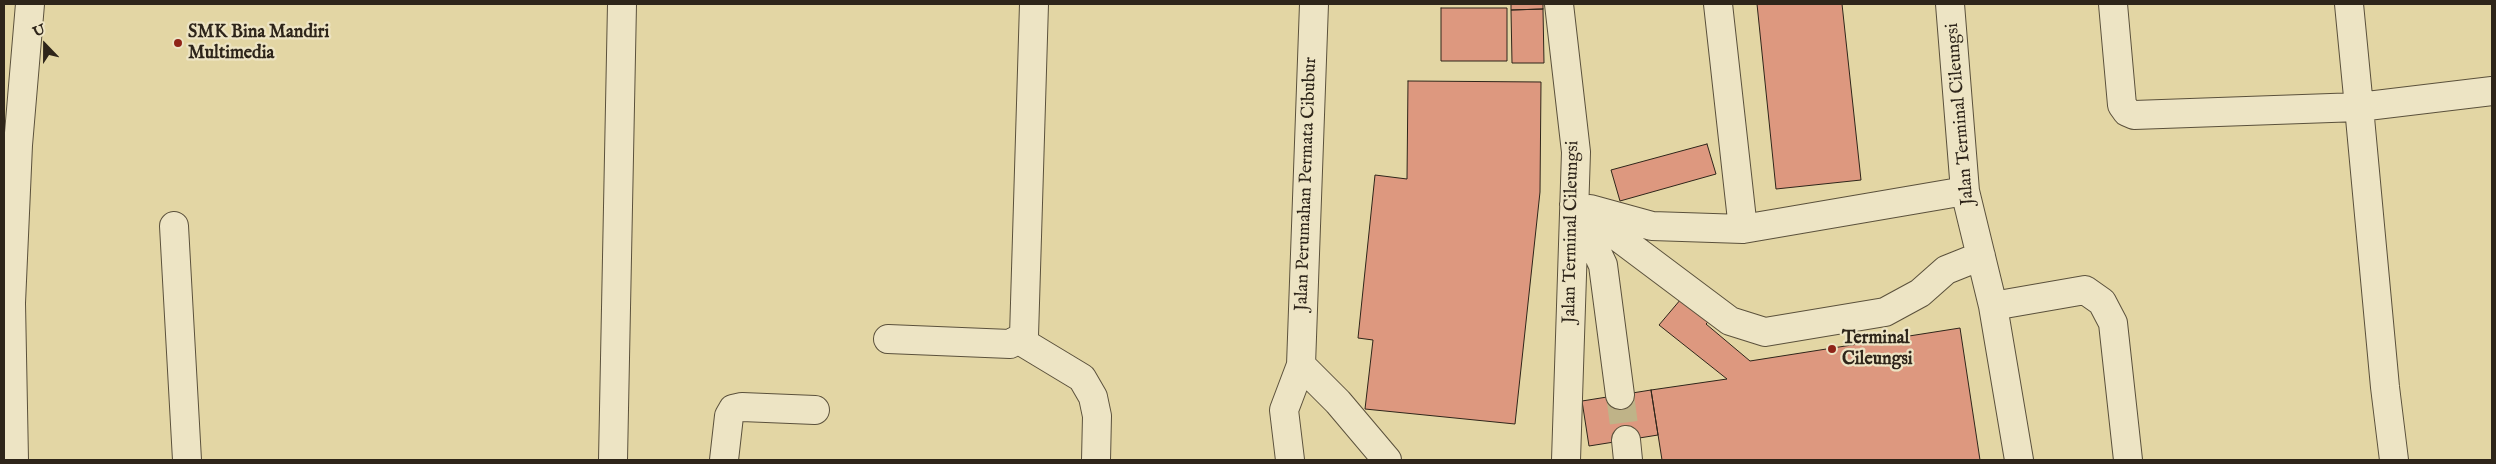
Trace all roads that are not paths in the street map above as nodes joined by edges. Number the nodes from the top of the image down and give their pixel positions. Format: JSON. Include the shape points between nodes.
{"nodes":[{"id":1,"x":30,"y":4,"type":"edge"},
{"id":2,"x":622,"y":4,"type":"edge"},
{"id":3,"x":1034,"y":4,"type":"edge"},
{"id":4,"x":1314,"y":4,"type":"edge"},
{"id":5,"x":1559,"y":4,"type":"edge"},
{"id":6,"x":1718,"y":4,"type":"edge"},
{"id":7,"x":1950,"y":4,"type":"edge"},
{"id":8,"x":2113,"y":4,"type":"edge"},
{"id":9,"x":2349,"y":4,"type":"edge"},
{"id":10,"x":2492,"y":91,"type":"edge"},
{"id":11,"x":2359,"y":107,"type":"junction"},
{"id":12,"x":1965,"y":191,"type":"junction"},
{"id":13,"x":1574,"y":204,"type":"junction"},
{"id":14,"x":174,"y":226,"type":"dead end"},
{"id":15,"x":1743,"y":229,"type":"junction"},
{"id":16,"x":1981,"y":256,"type":"junction"},
{"id":17,"x":1993,"y":306,"type":"junction"},
{"id":18,"x":888,"y":339,"type":"dead end"},
{"id":19,"x":1019,"y":340,"type":"junction"},
{"id":20,"x":1301,"y":365,"type":"junction"},
{"id":21,"x":1620,"y":395,"type":"tunnel mouth"},
{"id":22,"x":815,"y":410,"type":"dead end"},
{"id":23,"x":8,"y":417,"type":"edge"},
{"id":24,"x":14,"y":460,"type":"edge"},
{"id":25,"x":187,"y":460,"type":"edge"},
{"id":26,"x":613,"y":460,"type":"edge"},
{"id":27,"x":724,"y":460,"type":"edge"},
{"id":28,"x":1096,"y":460,"type":"edge"},
{"id":29,"x":1290,"y":460,"type":"edge"},
{"id":30,"x":1387,"y":460,"type":"edge"},
{"id":31,"x":1566,"y":460,"type":"edge"},
{"id":32,"x":2020,"y":460,"type":"edge"},
{"id":33,"x":2128,"y":460,"type":"edge"},
{"id":34,"x":2394,"y":460,"type":"edge"}],
"edges":[{"from":1,"to":23,"type":"street","via":[[18,146]]},
{"from":2,"to":26,"type":"street"},
{"from":3,"to":19,"type":"street","via":[[1026,332]]},
{"from":4,"to":20,"type":"street","name":"Jalan Perumahan Permata Cibubur"},
{"from":5,"to":13,"type":"street","name":"Jalan Terminal Cileungsi","via":[[1576,152]]},
{"from":6,"to":15,"type":"street"},
{"from":7,"to":12,"type":"street","name":"Jalan Terminal Cileungsi"},
{"from":8,"to":11,"type":"street","via":[[2122,105],[2134,115]]},
{"from":9,"to":11,"type":"street"},
{"from":10,"to":11,"type":"street"},
{"from":11,"to":34,"type":"street"},
{"from":12,"to":15,"type":"street"},
{"from":12,"to":16,"type":"street","name":"Jalan Terminal Cileungsi"},
{"from":13,"to":15,"type":"street","via":[[1652,226]]},
{"from":13,"to":16,"type":"street","via":[[1730,321],[1765,332],[1885,312],[1920,292],[1946,270]]},
{"from":13,"to":21,"type":"street","via":[[1602,265]]},
{"from":13,"to":31,"type":"street","name":"Jalan Terminal Cileungsi"},
{"from":14,"to":25,"type":"street"},
{"from":16,"to":17,"type":"street","name":"Jalan Terminal Cileungsi"},
{"from":17,"to":32,"type":"street","name":"Jalan Terminal Cileungsi"},
{"from":17,"to":33,"type":"street","via":[[2085,290],[2102,302],[2113,323]]},
{"from":18,"to":19,"type":"street","via":[[1010,344]]},
{"from":19,"to":28,"type":"street","via":[[1082,378],[1093,397],[1098,416]]},
{"from":20,"to":29,"type":"street","name":"Jalan Perumahan Permata Cibubur","via":[[1284,410]]},
{"from":20,"to":30,"type":"street","via":[[1338,402]]},
{"from":22,"to":27,"type":"street","via":[[742,406],[734,409],[729,416]]},
{"from":23,"to":24,"type":"street"}]}
